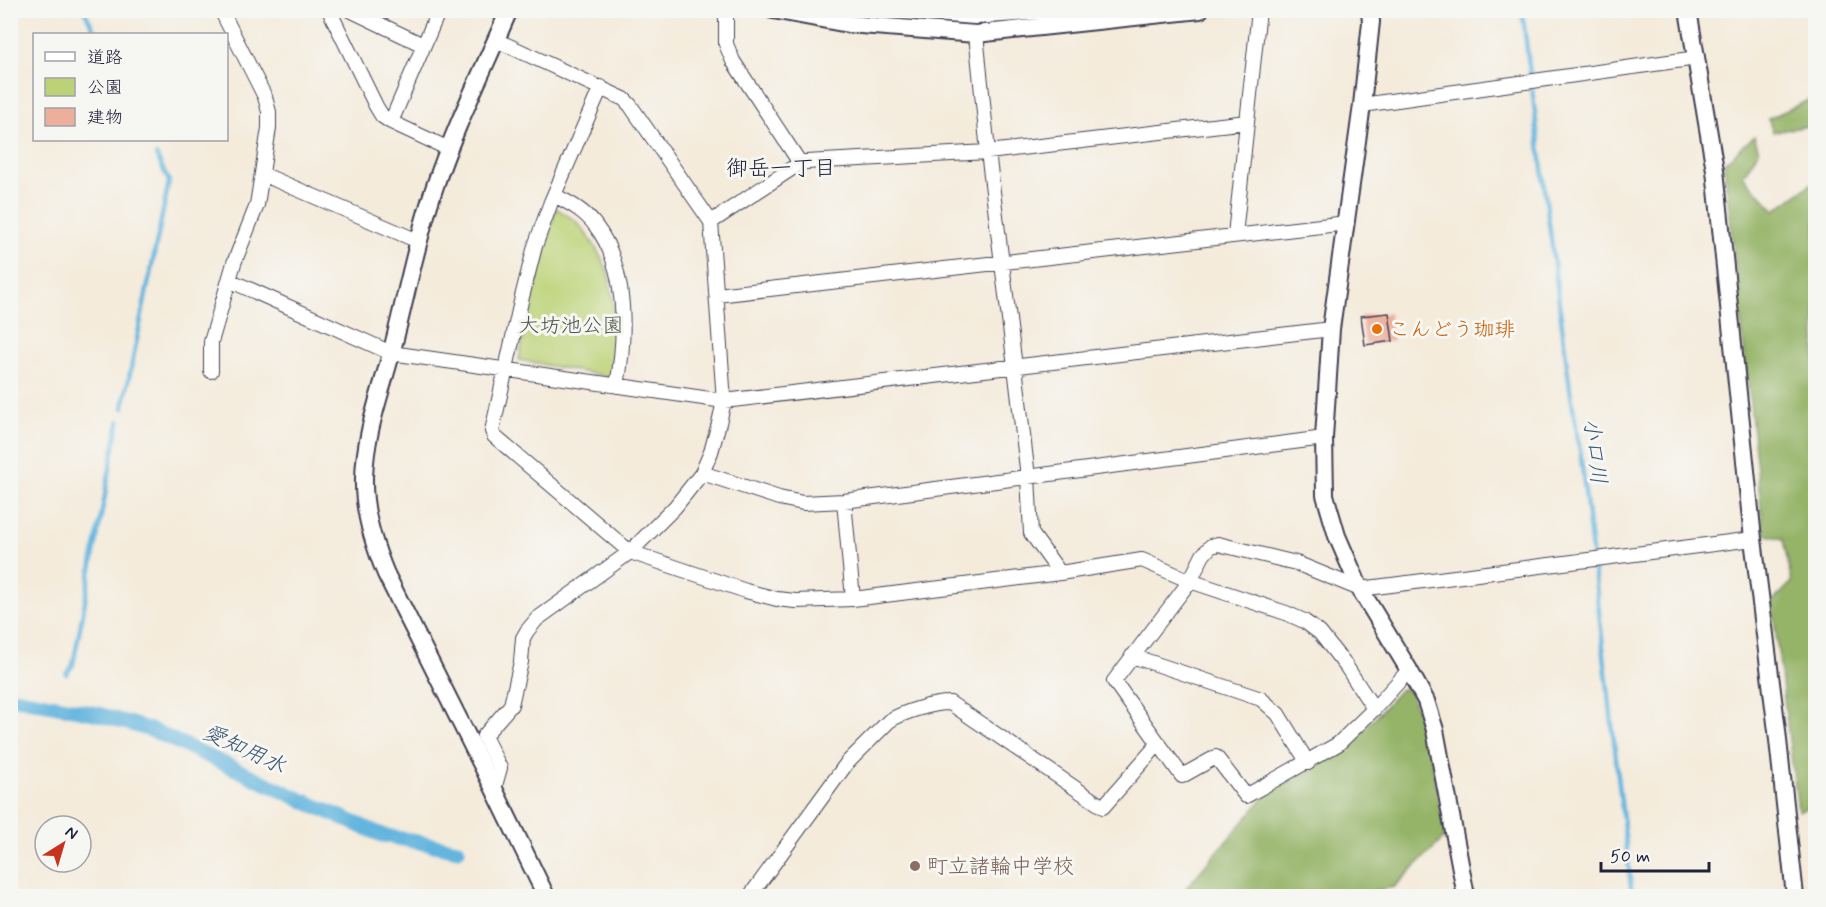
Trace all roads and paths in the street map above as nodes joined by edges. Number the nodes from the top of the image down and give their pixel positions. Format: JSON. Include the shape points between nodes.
{"nodes":[{"id":1,"x":221,"y":10,"type":"edge"},
{"id":2,"x":329,"y":10,"type":"edge"},
{"id":3,"x":350,"y":10,"type":"edge"},
{"id":4,"x":439,"y":10,"type":"edge"},
{"id":5,"x":509,"y":10,"type":"edge"},
{"id":6,"x":726,"y":10,"type":"edge"},
{"id":7,"x":773,"y":10,"type":"edge"},
{"id":8,"x":891,"y":10,"type":"edge"},
{"id":9,"x":1054,"y":10,"type":"edge"},
{"id":10,"x":1200,"y":10,"type":"edge"},
{"id":11,"x":1259,"y":10,"type":"edge"},
{"id":12,"x":1370,"y":10,"type":"edge"},
{"id":13,"x":1688,"y":10,"type":"edge"},
{"id":14,"x":975,"y":13,"type":"edge"},
{"id":15,"x":976,"y":34,"type":"junction"},
{"id":16,"x":496,"y":40,"type":"junction"},
{"id":17,"x":423,"y":45,"type":"junction"},
{"id":18,"x":1697,"y":58,"type":"junction"},
{"id":19,"x":601,"y":87,"type":"junction"},
{"id":20,"x":1362,"y":105,"type":"junction"},
{"id":21,"x":391,"y":122,"type":"junction"},
{"id":22,"x":1247,"y":122,"type":"junction"},
{"id":23,"x":448,"y":149,"type":"junction"},
{"id":24,"x":988,"y":152,"type":"junction"},
{"id":25,"x":800,"y":163,"type":"junction"},
{"id":26,"x":262,"y":174,"type":"junction"},
{"id":27,"x":554,"y":195,"type":"junction"},
{"id":28,"x":711,"y":222,"type":"junction"},
{"id":29,"x":1347,"y":223,"type":"junction"},
{"id":30,"x":1235,"y":235,"type":"junction"},
{"id":31,"x":418,"y":241,"type":"junction"},
{"id":32,"x":1002,"y":262,"type":"junction"},
{"id":33,"x":229,"y":280,"type":"junction"},
{"id":34,"x":717,"y":295,"type":"junction"},
{"id":35,"x":1331,"y":329,"type":"junction"},
{"id":36,"x":391,"y":352,"type":"junction"},
{"id":37,"x":1016,"y":367,"type":"junction"},
{"id":38,"x":505,"y":370,"type":"junction"},
{"id":39,"x":211,"y":371,"type":"dead end"},
{"id":40,"x":617,"y":386,"type":"junction"},
{"id":41,"x":724,"y":401,"type":"junction"},
{"id":42,"x":1323,"y":438,"type":"junction"},
{"id":43,"x":702,"y":473,"type":"junction"},
{"id":44,"x":1028,"y":477,"type":"junction"},
{"id":45,"x":844,"y":501,"type":"junction"},
{"id":46,"x":1753,"y":539,"type":"junction"},
{"id":47,"x":630,"y":552,"type":"junction"},
{"id":48,"x":1060,"y":573,"type":"junction"},
{"id":49,"x":1190,"y":581,"type":"junction"},
{"id":50,"x":1360,"y":589,"type":"junction"},
{"id":51,"x":853,"y":599,"type":"junction"},
{"id":52,"x":1132,"y":656,"type":"junction"},
{"id":53,"x":1409,"y":670,"type":"junction"},
{"id":54,"x":1374,"y":709,"type":"junction"},
{"id":55,"x":1159,"y":743,"type":"junction"},
{"id":56,"x":1308,"y":763,"type":"junction"},
{"id":57,"x":494,"y":789,"type":"junction"},
{"id":58,"x":546,"y":897,"type":"edge"},
{"id":59,"x":750,"y":897,"type":"edge"},
{"id":60,"x":1466,"y":897,"type":"edge"},
{"id":61,"x":1795,"y":897,"type":"edge"}],
"edges":[{"from":1,"to":26,"type":"street","via":[[269,111]]},
{"from":2,"to":21,"type":"street","via":[[375,106]]},
{"from":3,"to":17,"type":"street"},
{"from":4,"to":17,"type":"street"},
{"from":5,"to":16,"type":"street"},
{"from":6,"to":25,"type":"street","via":[[726,44],[733,61]]},
{"from":7,"to":15,"type":"street","via":[[848,24]]},
{"from":8,"to":14,"type":"street"},
{"from":9,"to":14,"type":"street"},
{"from":10,"to":15,"type":"street"},
{"from":11,"to":22,"type":"street"},
{"from":12,"to":20,"type":"street"},
{"from":13,"to":18,"type":"street"},
{"from":15,"to":24,"type":"street"},
{"from":16,"to":19,"type":"street"},
{"from":16,"to":23,"type":"street"},
{"from":17,"to":21,"type":"street"},
{"from":18,"to":20,"type":"street"},
{"from":18,"to":46,"type":"street","via":[[1715,170]]},
{"from":19,"to":27,"type":"street"},
{"from":19,"to":28,"type":"street","via":[[630,105]]},
{"from":20,"to":29,"type":"street"},
{"from":21,"to":23,"type":"street"},
{"from":22,"to":24,"type":"street"},
{"from":22,"to":30,"type":"street"},
{"from":23,"to":31,"type":"street"},
{"from":24,"to":25,"type":"street"},
{"from":24,"to":32,"type":"street"},
{"from":25,"to":28,"type":"street"},
{"from":26,"to":31,"type":"street"},
{"from":26,"to":33,"type":"street","via":[[257,205]]},
{"from":27,"to":38,"type":"street","via":[[536,246]]},
{"from":27,"to":40,"type":"street","via":[[575,206],[595,224],[618,273],[622,343]]},
{"from":28,"to":34,"type":"street"},
{"from":29,"to":30,"type":"street"},
{"from":29,"to":35,"type":"street"},
{"from":30,"to":32,"type":"street"},
{"from":31,"to":36,"type":"street"},
{"from":32,"to":34,"type":"street"},
{"from":32,"to":37,"type":"street"},
{"from":33,"to":36,"type":"street"},
{"from":33,"to":39,"type":"street","via":[[211,342]]},
{"from":34,"to":41,"type":"street"},
{"from":35,"to":37,"type":"street"},
{"from":35,"to":42,"type":"street"},
{"from":36,"to":38,"type":"street"},
{"from":36,"to":57,"type":"street","via":[[367,442],[366,514],[386,574]]},
{"from":37,"to":41,"type":"street"},
{"from":37,"to":44,"type":"street"},
{"from":38,"to":40,"type":"street"},
{"from":38,"to":47,"type":"street","via":[[494,436]]},
{"from":40,"to":41,"type":"street"},
{"from":41,"to":43,"type":"street","via":[[714,444]]},
{"from":42,"to":44,"type":"street"},
{"from":42,"to":50,"type":"street","via":[[1325,495],[1337,536]]},
{"from":43,"to":45,"type":"street","via":[[802,503]]},
{"from":43,"to":47,"type":"street"},
{"from":44,"to":45,"type":"street"},
{"from":44,"to":48,"type":"street","via":[[1031,533]]},
{"from":45,"to":51,"type":"street"},
{"from":46,"to":50,"type":"street"},
{"from":46,"to":61,"type":"street"},
{"from":47,"to":51,"type":"street","via":[[759,595],[795,601]]},
{"from":47,"to":57,"type":"street","via":[[537,619],[523,638],[511,705],[484,736],[500,768]]},
{"from":48,"to":49,"type":"street","via":[[1143,560]]},
{"from":48,"to":51,"type":"street"},
{"from":49,"to":50,"type":"street","via":[[1203,555],[1210,546],[1218,544],[1296,563]]},
{"from":49,"to":52,"type":"street"},
{"from":49,"to":54,"type":"street","via":[[1304,621],[1320,633],[1340,658]]},
{"from":50,"to":53,"type":"street"},
{"from":52,"to":55,"type":"street","via":[[1114,681]]},
{"from":52,"to":56,"type":"street","via":[[1261,699],[1278,714]]},
{"from":53,"to":54,"type":"street"},
{"from":53,"to":60,"type":"street","via":[[1426,701],[1435,730]]},
{"from":54,"to":56,"type":"street","via":[[1338,744]]},
{"from":55,"to":56,"type":"street","via":[[1182,776],[1216,756],[1246,796]]},
{"from":55,"to":59,"type":"street","via":[[1103,807],[950,703],[896,717],[847,763]]},
{"from":57,"to":58,"type":"street"}]}
